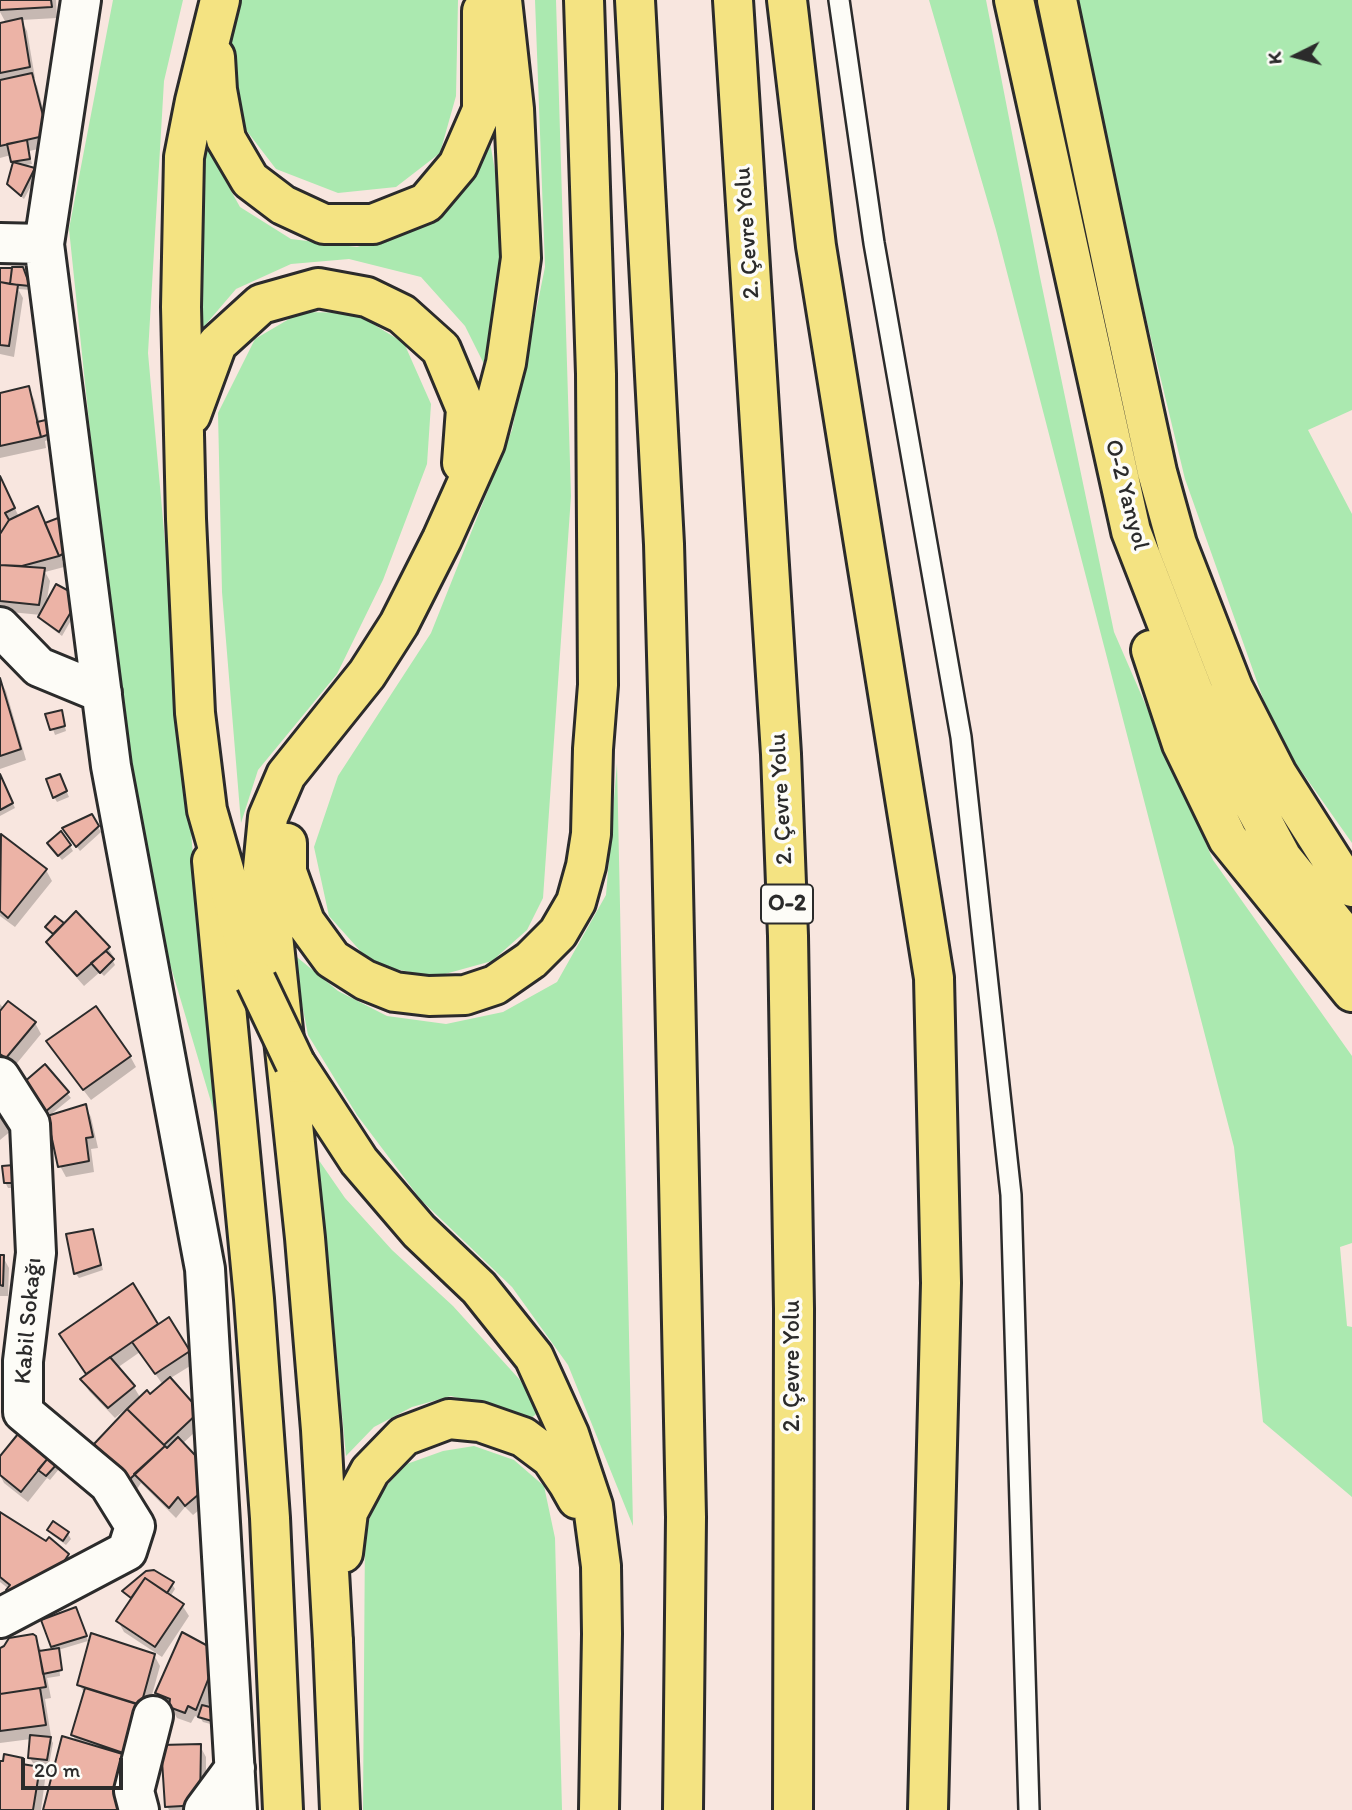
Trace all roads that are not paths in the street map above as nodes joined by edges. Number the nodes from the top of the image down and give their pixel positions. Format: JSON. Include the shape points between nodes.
{"nodes":[{"id":1,"x":81,"y":0,"type":"edge"},
{"id":2,"x":482,"y":0,"type":"edge"},
{"id":3,"x":502,"y":0,"type":"edge"},
{"id":4,"x":584,"y":0,"type":"edge"},
{"id":5,"x":635,"y":0,"type":"edge"},
{"id":6,"x":733,"y":0,"type":"edge"},
{"id":7,"x":786,"y":0,"type":"edge"},
{"id":8,"x":839,"y":0,"type":"edge"},
{"id":9,"x":1014,"y":0,"type":"edge"},
{"id":10,"x":1057,"y":0,"type":"edge"},
{"id":11,"x":216,"y":14,"type":"edge"},
{"id":12,"x":0,"y":243,"type":"edge"},
{"id":13,"x":44,"y":244,"type":"junction"},
{"id":14,"x":185,"y":431,"type":"junction"},
{"id":15,"x":1131,"y":531,"type":"junction"},
{"id":16,"x":442,"y":539,"type":"junction"},
{"id":17,"x":0,"y":627,"type":"edge"},
{"id":18,"x":102,"y":693,"type":"junction"},
{"id":19,"x":333,"y":715,"type":"junction"},
{"id":20,"x":208,"y":810,"type":"junction"},
{"id":21,"x":1352,"y":887,"type":"edge"},
{"id":22,"x":1352,"y":944,"type":"edge"},
{"id":23,"x":1352,"y":992,"type":"edge"},
{"id":24,"x":0,"y":1077,"type":"edge"},
{"id":25,"x":601,"y":1566,"type":"junction"},
{"id":26,"x":0,"y":1618,"type":"edge"},
{"id":27,"x":334,"y":1642,"type":"junction"},
{"id":28,"x":153,"y":1716,"type":"dead end"},
{"id":29,"x":235,"y":1768,"type":"junction"},
{"id":30,"x":139,"y":1810,"type":"edge"},
{"id":31,"x":204,"y":1810,"type":"edge"},
{"id":32,"x":237,"y":1810,"type":"edge"},
{"id":33,"x":282,"y":1810,"type":"edge"},
{"id":34,"x":340,"y":1810,"type":"edge"},
{"id":35,"x":599,"y":1810,"type":"edge"},
{"id":36,"x":683,"y":1810,"type":"edge"},
{"id":37,"x":793,"y":1810,"type":"edge"},
{"id":38,"x":928,"y":1810,"type":"edge"},
{"id":39,"x":1029,"y":1810,"type":"edge"}],
"edges":[{"from":1,"to":13,"type":"street"},
{"from":2,"to":11,"type":"main road","via":[[482,110],[458,165],[426,203],[373,225],[324,224],[283,205],[250,180],[226,139],[217,90]]},
{"from":3,"to":16,"type":"main road","via":[[514,109],[521,258],[506,363],[485,443]]},
{"from":4,"to":19,"type":"main road","via":[[596,387],[598,685],[591,834],[576,902],[558,933],[531,960],[495,985],[466,995],[429,996],[396,992],[365,980],[332,958],[305,922],[286,872],[287,814]]},
{"from":5,"to":36,"type":"main road","via":[[665,584],[686,1503]]},
{"from":6,"to":37,"type":"main road","name":"2. Çevre Yolu","number":"O-2","via":[[781,754],[788,936],[794,1309]]},
{"from":7,"to":38,"type":"main road","via":[[816,246],[934,978],[941,1283]]},
{"from":8,"to":39,"type":"lane","via":[[874,243],[961,737],[1011,1195]]},
{"from":9,"to":15,"type":"main road","name":"O-2 Yanyol"},
{"from":10,"to":21,"type":"main road","via":[[1157,472],[1177,544],[1233,688],[1277,774]]},
{"from":11,"to":14,"type":"main road","via":[[184,157],[181,307]]},
{"from":12,"to":13,"type":"street"},
{"from":13,"to":18,"type":"street"},
{"from":14,"to":16,"type":"main road","via":[[217,344],[261,304],[317,288],[367,297],[402,314],[441,349],[466,409],[461,475]]},
{"from":14,"to":20,"type":"main road","via":[[195,713]]},
{"from":15,"to":22,"type":"main road","name":"O-2 Yanyol","via":[[1194,693],[1283,858]]},
{"from":15,"to":23,"type":"main road","via":[[1139,613],[1182,744],[1228,839]]},
{"from":16,"to":19,"type":"main road","via":[[399,624]]},
{"from":17,"to":18,"type":"street","via":[[39,667]]},
{"from":18,"to":29,"type":"street","via":[[111,766],[205,1269]]},
{"from":19,"to":27,"type":"main road","via":[[286,775],[268,817],[263,868],[304,1238]]},
{"from":20,"to":25,"type":"main road","bridge":true,"via":[[256,981],[295,1063],[359,1161],[419,1231],[479,1288],[534,1357],[569,1434],[593,1506]]},
{"from":20,"to":33,"type":"main road","via":[[255,1313],[270,1518]]},
{"from":24,"to":26,"type":"street","name":"Kabil Sokağı","via":[[30,1124],[36,1252],[23,1361],[23,1412],[109,1484],[135,1525],[127,1551]]},
{"from":25,"to":27,"type":"main road","via":[[586,1518],[551,1458],[523,1437],[480,1422],[449,1419],[404,1436],[370,1471],[348,1512]]},
{"from":25,"to":35,"type":"main road"},
{"from":27,"to":34,"type":"main road"},
{"from":28,"to":30,"type":"street","via":[[134,1791]]},
{"from":29,"to":31,"type":"street"},
{"from":29,"to":32,"type":"street"}]}
